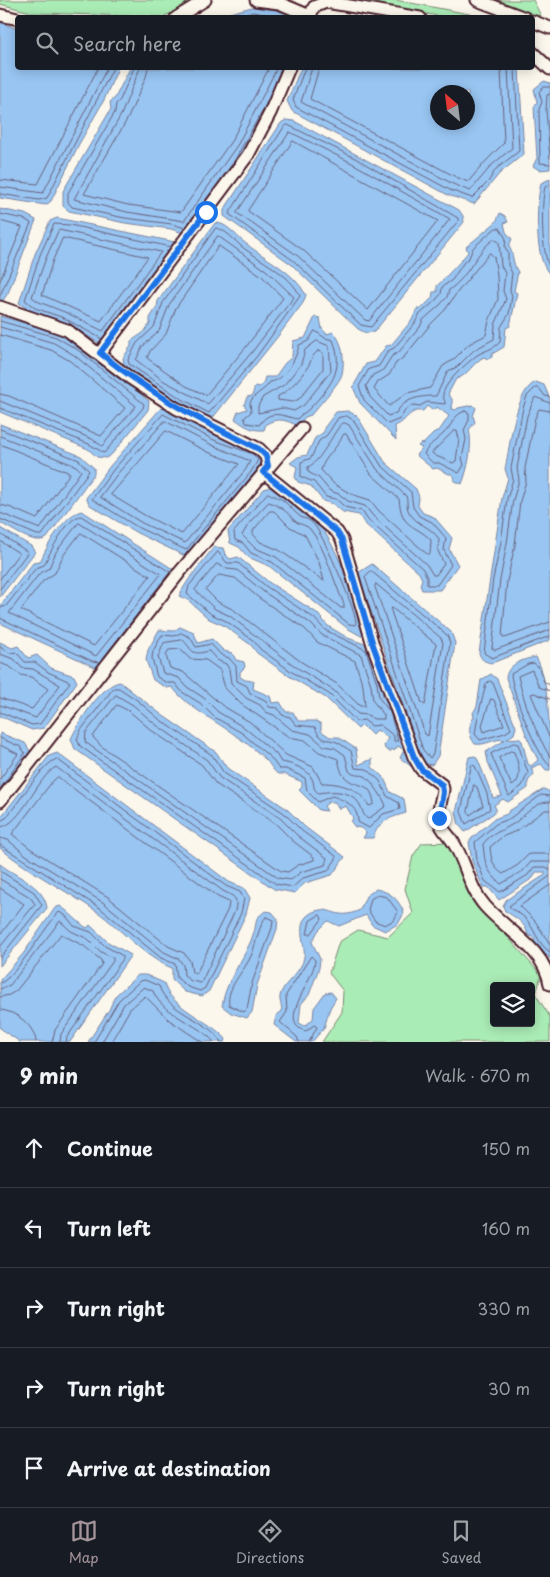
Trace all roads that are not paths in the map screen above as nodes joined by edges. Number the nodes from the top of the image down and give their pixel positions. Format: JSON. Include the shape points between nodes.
{"nodes":[{"id":1,"x":206,"y":0,"type":"edge"},
{"id":2,"x":256,"y":0,"type":"edge"},
{"id":3,"x":477,"y":0,"type":"edge"},
{"id":4,"x":0,"y":15,"type":"edge"},
{"id":5,"x":181,"y":15,"type":"edge"},
{"id":6,"x":306,"y":15,"type":"edge"},
{"id":7,"x":311,"y":15,"type":"edge"},
{"id":8,"x":402,"y":15,"type":"edge"},
{"id":9,"x":517,"y":15,"type":"edge"},
{"id":10,"x":15,"y":18,"type":"edge"},
{"id":11,"x":535,"y":21,"type":"edge"},
{"id":12,"x":550,"y":28,"type":"edge"},
{"id":13,"x":535,"y":55,"type":"edge"},
{"id":14,"x":550,"y":69,"type":"edge"},
{"id":15,"x":289,"y":70,"type":"edge"},
{"id":16,"x":0,"y":307,"type":"edge"},
{"id":17,"x":100,"y":353,"type":"junction"},
{"id":18,"x":302,"y":428,"type":"dead end"},
{"id":19,"x":265,"y":469,"type":"junction"},
{"id":20,"x":0,"y":801,"type":"edge"},
{"id":21,"x":550,"y":984,"type":"edge"}],
"edges":[{"from":1,"to":5,"type":"street"},
{"from":2,"to":6,"type":"street","via":[[280,3]]},
{"from":3,"to":9,"type":"street"},
{"from":4,"to":10,"type":"street"},
{"from":7,"to":8,"type":"street","via":[[314,7],[326,2]]},
{"from":11,"to":12,"type":"street"},
{"from":13,"to":14,"type":"street"},
{"from":15,"to":17,"type":"street","via":[[248,154]]},
{"from":16,"to":17,"type":"street","via":[[67,330]]},
{"from":17,"to":19,"type":"street","via":[[130,378],[176,408],[259,449],[266,456]]},
{"from":18,"to":19,"type":"street"},
{"from":19,"to":20,"type":"street"},
{"from":19,"to":21,"type":"street","via":[[342,540],[373,645],[414,757],[421,769],[442,785],[440,825],[458,850],[476,894],[491,913],[521,937],[539,958],[548,971]]}]}
